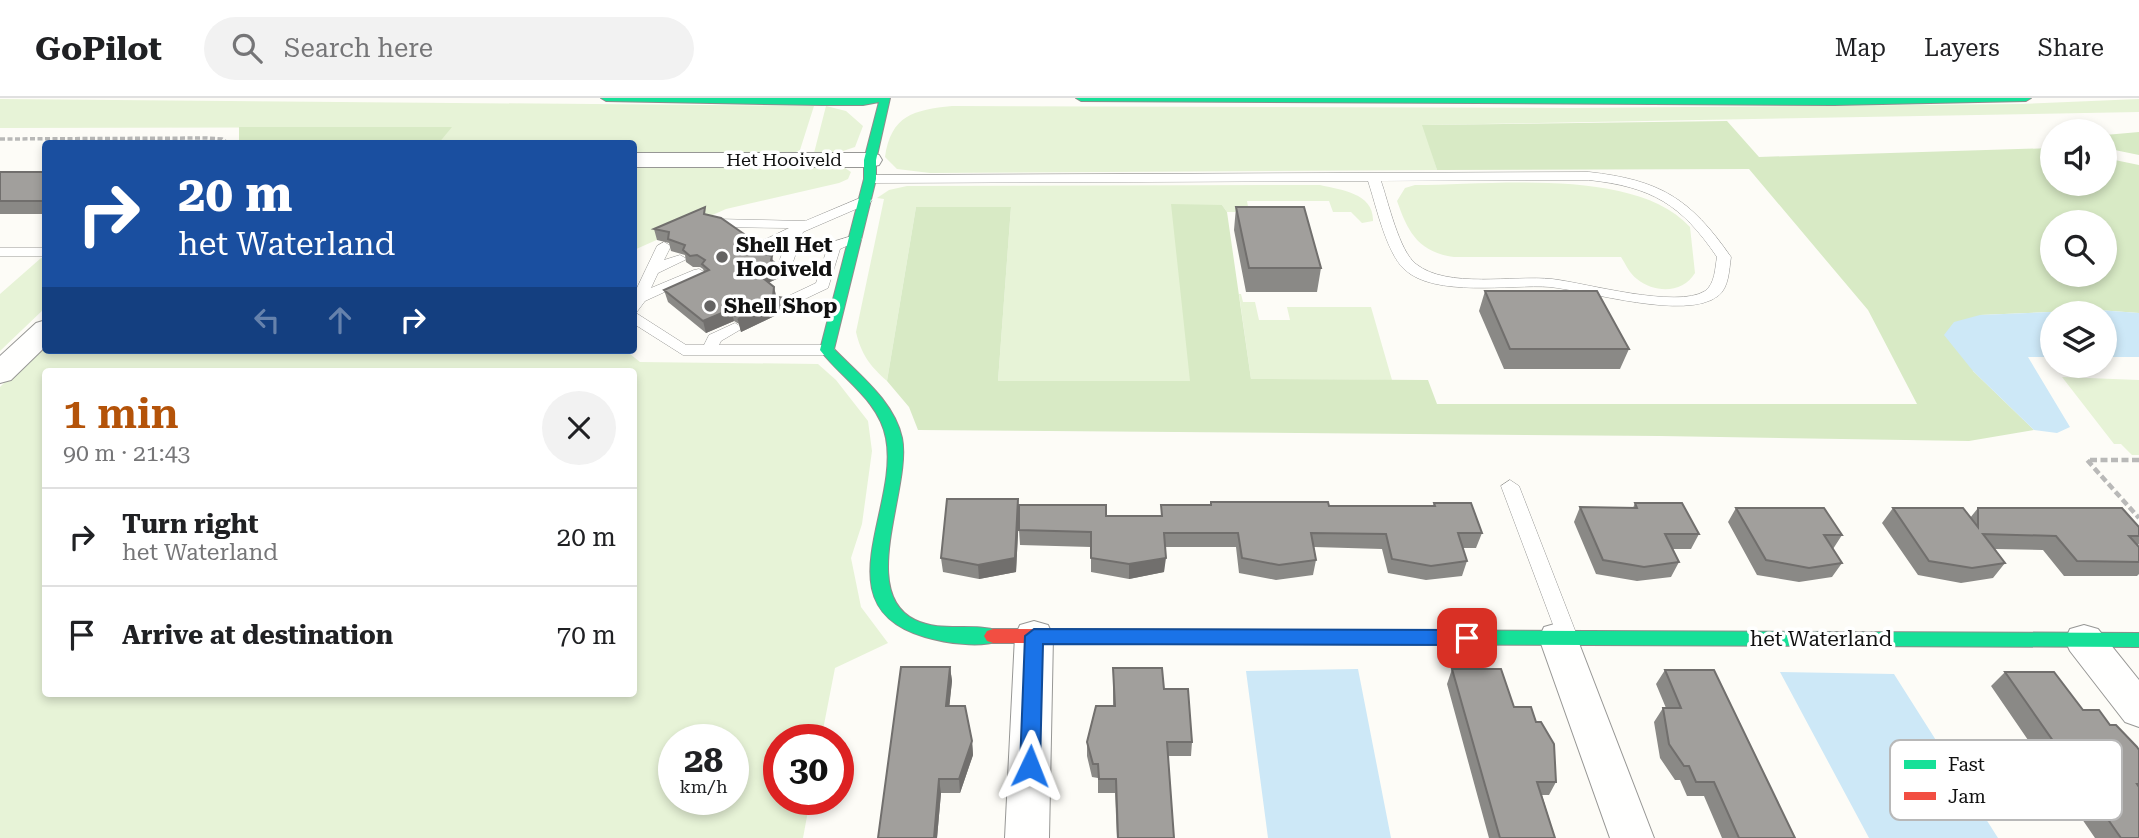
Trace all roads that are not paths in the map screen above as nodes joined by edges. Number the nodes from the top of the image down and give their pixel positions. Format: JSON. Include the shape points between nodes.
{"nodes":[{"id":1,"x":606,"y":98,"type":"edge"},
{"id":2,"x":883,"y":98,"type":"edge"},
{"id":3,"x":1081,"y":98,"type":"edge"},
{"id":4,"x":2026,"y":98,"type":"edge"},
{"id":5,"x":637,"y":160,"type":"edge"},
{"id":6,"x":870,"y":170,"type":"junction"},
{"id":7,"x":1373,"y":177,"type":"junction"},
{"id":8,"x":865,"y":200,"type":"junction"},
{"id":9,"x":715,"y":223,"type":"edge"},
{"id":10,"x":759,"y":224,"type":"junction"},
{"id":11,"x":802,"y":227,"type":"junction"},
{"id":12,"x":733,"y":235,"type":"edge"},
{"id":13,"x":855,"y":239,"type":"junction"},
{"id":14,"x":664,"y":246,"type":"edge"},
{"id":15,"x":752,"y":249,"type":"edge"},
{"id":16,"x":0,"y":252,"type":"edge"},
{"id":17,"x":42,"y":252,"type":"edge"},
{"id":18,"x":790,"y":253,"type":"junction"},
{"id":19,"x":680,"y":259,"type":"edge"},
{"id":20,"x":770,"y":262,"type":"edge"},
{"id":21,"x":652,"y":270,"type":"junction"},
{"id":22,"x":783,"y":271,"type":"dead end"},
{"id":23,"x":699,"y":273,"type":"edge"},
{"id":24,"x":637,"y":302,"type":"edge"},
{"id":25,"x":637,"y":304,"type":"edge"},
{"id":26,"x":783,"y":304,"type":"edge"},
{"id":27,"x":637,"y":319,"type":"edge"},
{"id":28,"x":736,"y":328,"type":"edge"},
{"id":29,"x":42,"y":333,"type":"edge"},
{"id":30,"x":710,"y":349,"type":"junction"},
{"id":31,"x":827,"y":350,"type":"junction"},
{"id":32,"x":0,"y":373,"type":"edge"},
{"id":33,"x":1510,"y":486,"type":"dead end"},
{"id":34,"x":1034,"y":636,"type":"junction"},
{"id":35,"x":1563,"y":638,"type":"junction"},
{"id":36,"x":2084,"y":640,"type":"junction"},
{"id":37,"x":2139,"y":640,"type":"edge"},
{"id":38,"x":2139,"y":710,"type":"edge"},
{"id":39,"x":1027,"y":838,"type":"edge"},
{"id":40,"x":1632,"y":838,"type":"edge"}],
"edges":[{"from":1,"to":2,"type":"street","via":[[810,102]]},
{"from":2,"to":6,"type":"street","name":"Het Hooiveld"},
{"from":3,"to":4,"type":"street","via":[[1834,102]]},
{"from":5,"to":6,"type":"street","name":"Het Hooiveld"},
{"from":6,"to":7,"type":"lane"},
{"from":6,"to":8,"type":"street"},
{"from":7,"to":7,"type":"lane","via":[[1404,258],[1417,271],[1440,279],[1550,283],[1644,298],[1696,299],[1713,293],[1725,266],[1724,257],[1689,209],[1631,182],[1589,176]]},
{"from":8,"to":11,"type":"lane"},
{"from":8,"to":13,"type":"street"},
{"from":9,"to":10,"type":"lane"},
{"from":10,"to":11,"type":"lane"},
{"from":10,"to":12,"type":"lane"},
{"from":11,"to":15,"type":"lane"},
{"from":11,"to":18,"type":"lane"},
{"from":13,"to":26,"type":"lane","via":[[834,246],[823,285]]},
{"from":13,"to":31,"type":"street"},
{"from":14,"to":21,"type":"lane"},
{"from":16,"to":17,"type":"lane"},
{"from":18,"to":20,"type":"lane"},
{"from":18,"to":22,"type":"lane"},
{"from":19,"to":21,"type":"lane"},
{"from":21,"to":24,"type":"lane"},
{"from":23,"to":25,"type":"lane"},
{"from":27,"to":30,"type":"lane","via":[[684,349]]},
{"from":28,"to":30,"type":"lane","via":[[714,338]]},
{"from":29,"to":32,"type":"street"},
{"from":30,"to":31,"type":"lane"},
{"from":31,"to":34,"type":"street","name":"het Waterland","via":[[878,406],[892,433],[895,461],[876,578],[888,611],[906,625],[933,635]]},
{"from":33,"to":35,"type":"lane"},
{"from":34,"to":35,"type":"street","name":"het Waterland"},
{"from":34,"to":39,"type":"street"},
{"from":35,"to":36,"type":"street","name":"het Waterland"},
{"from":35,"to":40,"type":"street"},
{"from":36,"to":37,"type":"street","name":"het Waterland"},
{"from":36,"to":38,"type":"street"}]}
